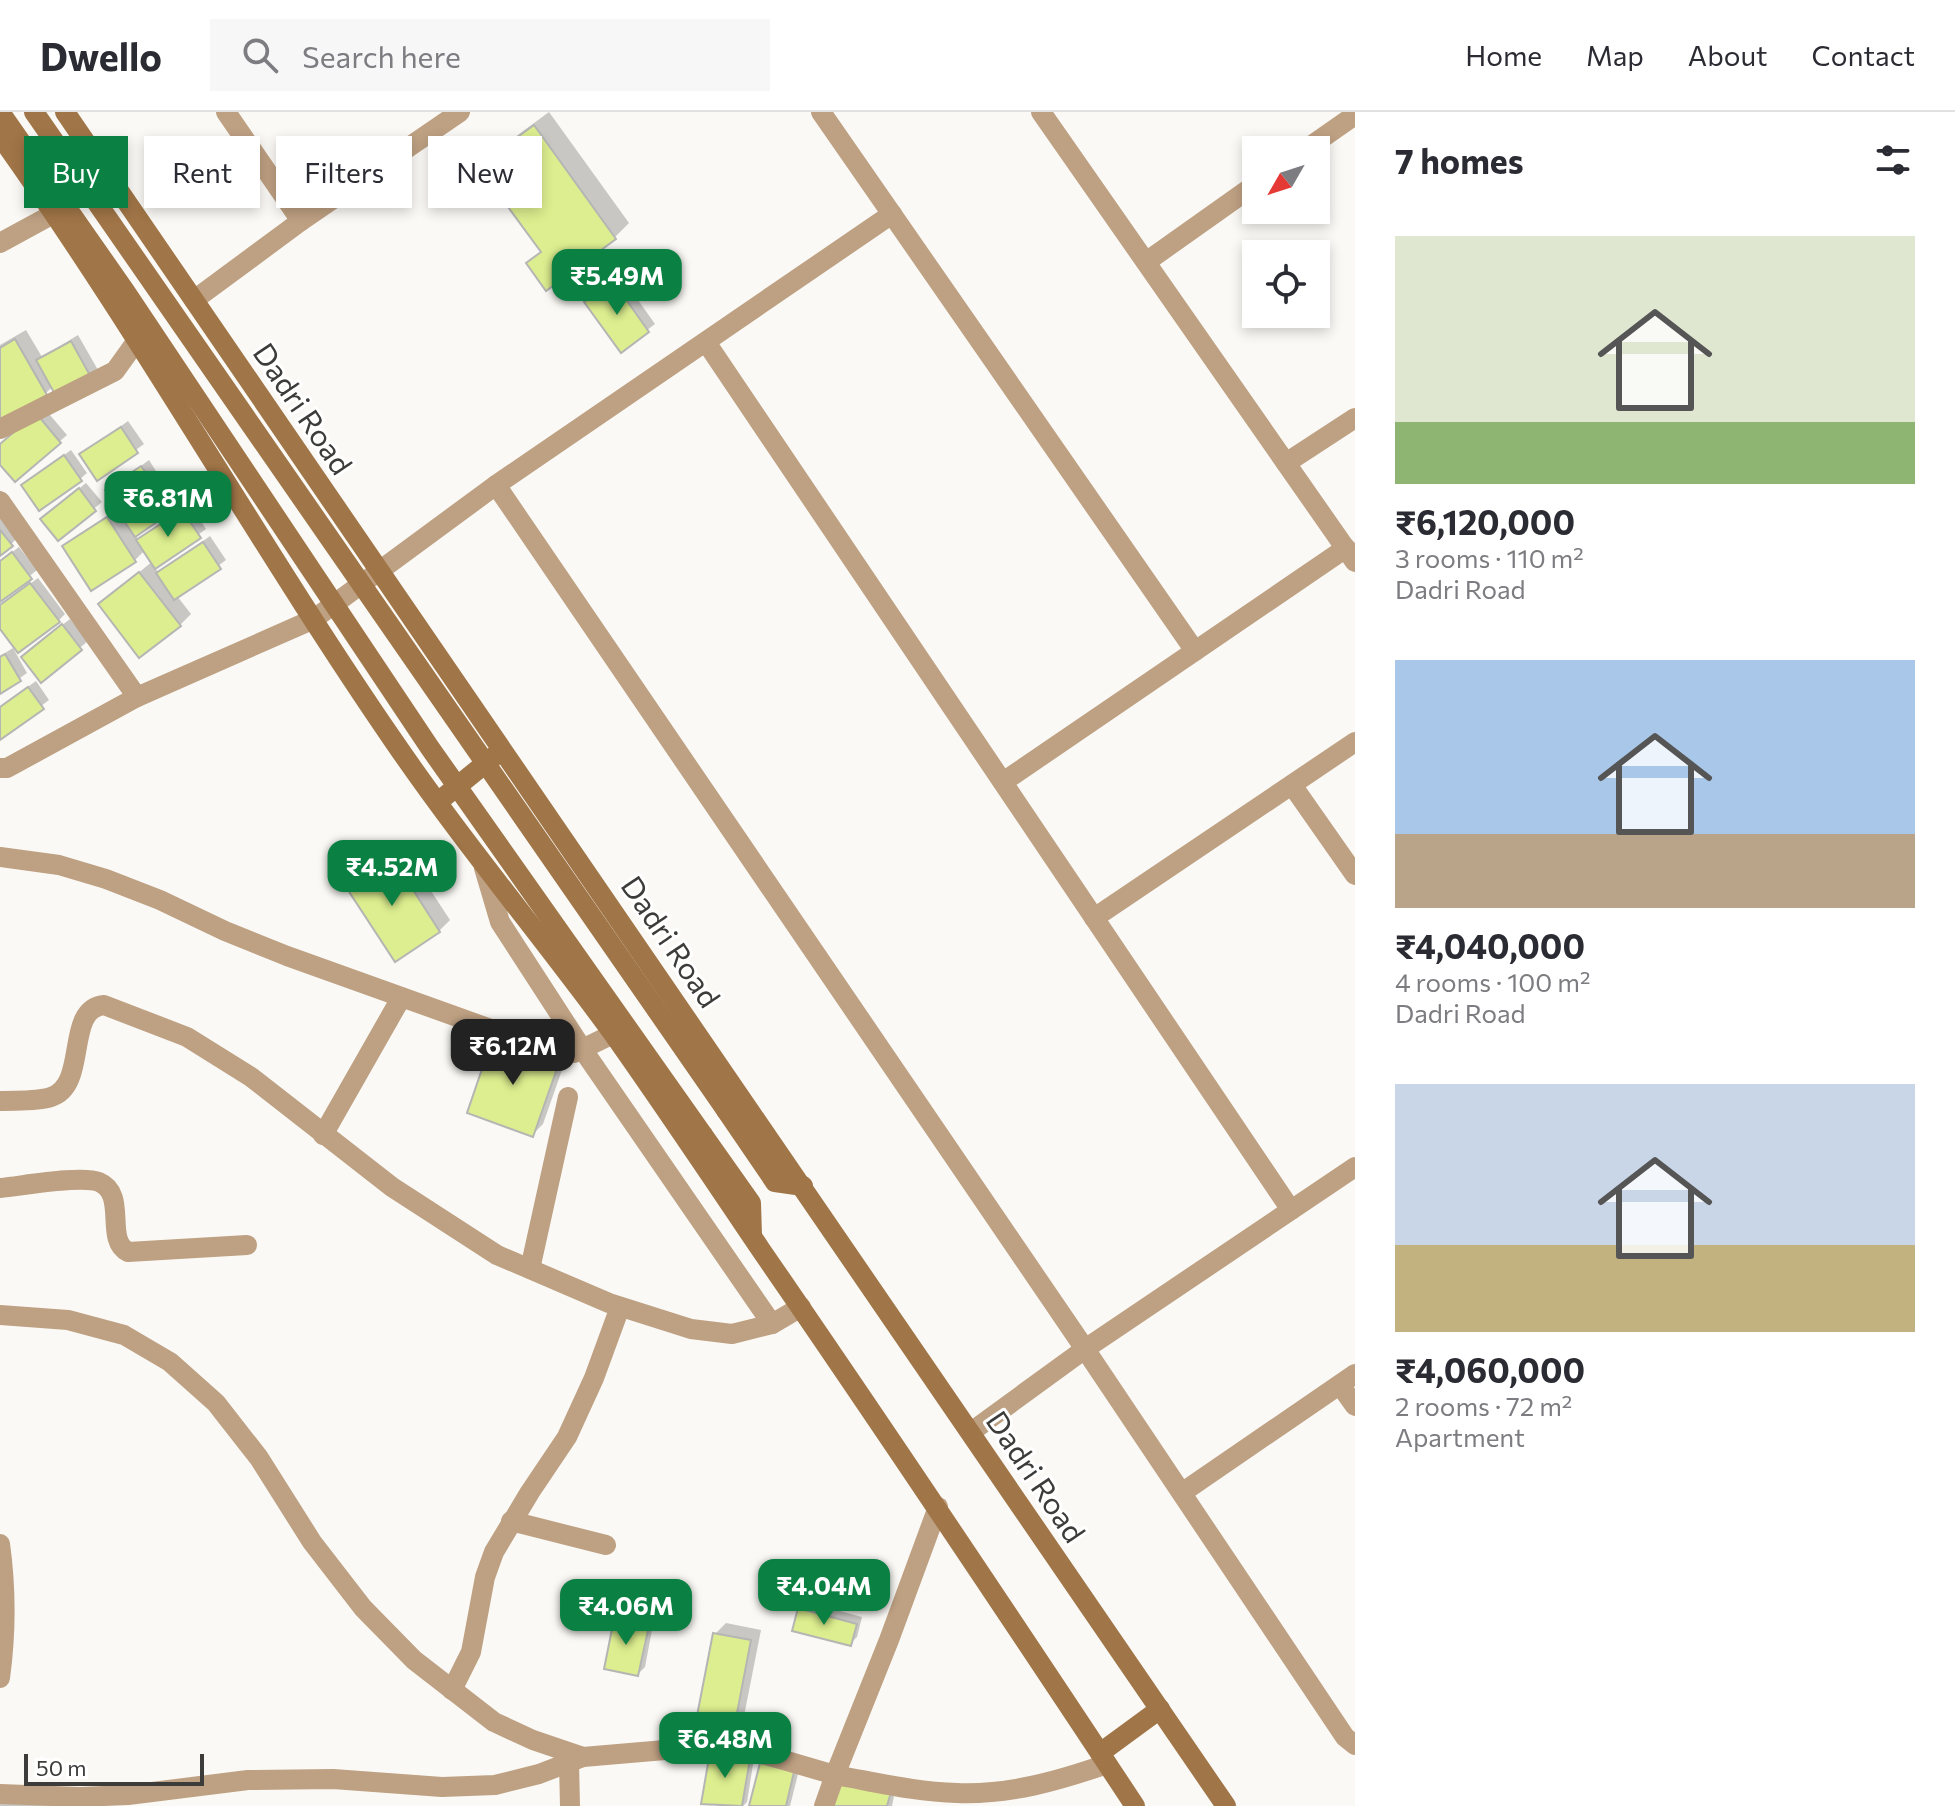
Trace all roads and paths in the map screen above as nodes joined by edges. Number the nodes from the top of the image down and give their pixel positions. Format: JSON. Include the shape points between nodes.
{"nodes":[{"id":1,"x":0,"y":112,"type":"edge"},
{"id":2,"x":34,"y":112,"type":"edge"},
{"id":3,"x":65,"y":112,"type":"edge"},
{"id":4,"x":226,"y":112,"type":"edge"},
{"id":5,"x":460,"y":112,"type":"edge"},
{"id":6,"x":821,"y":112,"type":"edge"},
{"id":7,"x":1041,"y":112,"type":"edge"},
{"id":8,"x":1355,"y":115,"type":"edge"},
{"id":9,"x":0,"y":136,"type":"edge"},
{"id":10,"x":1325,"y":136,"type":"edge"},
{"id":11,"x":1242,"y":194,"type":"edge"},
{"id":12,"x":55,"y":213,"type":"junction"},
{"id":13,"x":892,"y":214,"type":"junction"},
{"id":14,"x":301,"y":221,"type":"junction"},
{"id":15,"x":0,"y":243,"type":"edge"},
{"id":16,"x":1146,"y":262,"type":"junction"},
{"id":17,"x":194,"y":300,"type":"junction"},
{"id":18,"x":138,"y":339,"type":"junction"},
{"id":19,"x":706,"y":342,"type":"junction"},
{"id":20,"x":1355,"y":418,"type":"edge"},
{"id":21,"x":0,"y":429,"type":"edge"},
{"id":22,"x":1286,"y":463,"type":"junction"},
{"id":23,"x":496,"y":485,"type":"junction"},
{"id":24,"x":0,"y":501,"type":"edge"},
{"id":25,"x":1350,"y":555,"type":"edge"},
{"id":26,"x":379,"y":570,"type":"junction"},
{"id":27,"x":314,"y":619,"type":"junction"},
{"id":28,"x":1195,"y":651,"type":"junction"},
{"id":29,"x":137,"y":697,"type":"junction"},
{"id":30,"x":1355,"y":742,"type":"edge"},
{"id":31,"x":503,"y":749,"type":"junction"},
{"id":32,"x":0,"y":768,"type":"edge"},
{"id":33,"x":1003,"y":782,"type":"junction"},
{"id":34,"x":1292,"y":785,"type":"junction"},
{"id":35,"x":438,"y":802,"type":"junction"},
{"id":36,"x":0,"y":857,"type":"edge"},
{"id":37,"x":484,"y":868,"type":"junction"},
{"id":38,"x":1355,"y":875,"type":"edge"},
{"id":39,"x":1094,"y":918,"type":"junction"},
{"id":40,"x":401,"y":998,"type":"junction"},
{"id":41,"x":613,"y":1034,"type":"junction"},
{"id":42,"x":583,"y":1050,"type":"junction"},
{"id":43,"x":568,"y":1097,"type":"dead end"},
{"id":44,"x":0,"y":1101,"type":"edge"},
{"id":45,"x":323,"y":1135,"type":"junction"},
{"id":46,"x":1355,"y":1167,"type":"edge"},
{"id":47,"x":803,"y":1186,"type":"junction"},
{"id":48,"x":0,"y":1188,"type":"edge"},
{"id":49,"x":1291,"y":1210,"type":"junction"},
{"id":50,"x":752,"y":1236,"type":"junction"},
{"id":51,"x":247,"y":1245,"type":"dead end"},
{"id":52,"x":530,"y":1269,"type":"junction"},
{"id":53,"x":620,"y":1307,"type":"junction"},
{"id":54,"x":801,"y":1307,"type":"junction"},
{"id":55,"x":0,"y":1315,"type":"edge"},
{"id":56,"x":772,"y":1324,"type":"junction"},
{"id":57,"x":1085,"y":1349,"type":"junction"},
{"id":58,"x":1348,"y":1380,"type":"edge"},
{"id":59,"x":1355,"y":1406,"type":"edge"},
{"id":60,"x":971,"y":1432,"type":"junction"},
{"id":61,"x":1183,"y":1492,"type":"junction"},
{"id":62,"x":938,"y":1507,"type":"junction"},
{"id":63,"x":511,"y":1521,"type":"junction"},
{"id":64,"x":0,"y":1544,"type":"edge"},
{"id":65,"x":606,"y":1545,"type":"dead end"},
{"id":66,"x":0,"y":1678,"type":"edge"},
{"id":67,"x":452,"y":1690,"type":"junction"},
{"id":68,"x":1160,"y":1709,"type":"junction"},
{"id":69,"x":1355,"y":1745,"type":"edge"},
{"id":70,"x":1104,"y":1758,"type":"junction"},
{"id":71,"x":576,"y":1759,"type":"junction"},
{"id":72,"x":835,"y":1775,"type":"junction"},
{"id":73,"x":0,"y":1794,"type":"edge"},
{"id":74,"x":570,"y":1806,"type":"edge"},
{"id":75,"x":824,"y":1806,"type":"edge"},
{"id":76,"x":1135,"y":1806,"type":"edge"},
{"id":77,"x":1226,"y":1806,"type":"edge"}],
"edges":[{"from":1,"to":50,"type":"main road","bridge":true,"via":[[430,748],[751,1203]]},
{"from":2,"to":47,"type":"main road","bridge":true,"via":[[775,1182]]},
{"from":3,"to":17,"type":"main road","name":"Dadri Road"},
{"from":4,"to":14,"type":"street"},
{"from":5,"to":14,"type":"street"},
{"from":6,"to":13,"type":"street"},
{"from":7,"to":16,"type":"street"},
{"from":8,"to":10,"type":"street"},
{"from":9,"to":12,"type":"main road"},
{"from":11,"to":16,"type":"street"},
{"from":12,"to":15,"type":"street"},
{"from":12,"to":18,"type":"main road"},
{"from":13,"to":19,"type":"street"},
{"from":13,"to":28,"type":"street"},
{"from":14,"to":17,"type":"street"},
{"from":16,"to":22,"type":"street"},
{"from":17,"to":26,"type":"main road","name":"Dadri Road"},
{"from":18,"to":21,"type":"street","via":[[115,371]]},
{"from":18,"to":27,"type":"main road"},
{"from":19,"to":23,"type":"street"},
{"from":19,"to":33,"type":"street"},
{"from":20,"to":22,"type":"street"},
{"from":22,"to":25,"type":"street"},
{"from":23,"to":26,"type":"street"},
{"from":23,"to":57,"type":"street"},
{"from":24,"to":29,"type":"street"},
{"from":25,"to":28,"type":"street"},
{"from":26,"to":27,"type":"street"},
{"from":26,"to":31,"type":"main road","name":"Dadri Road"},
{"from":27,"to":29,"type":"street"},
{"from":27,"to":35,"type":"main road"},
{"from":28,"to":33,"type":"street"},
{"from":29,"to":32,"type":"street"},
{"from":30,"to":34,"type":"street"},
{"from":31,"to":35,"type":"main road"},
{"from":31,"to":47,"type":"main road","name":"Dadri Road"},
{"from":33,"to":39,"type":"street"},
{"from":34,"to":38,"type":"street"},
{"from":34,"to":39,"type":"street"},
{"from":35,"to":37,"type":"main road"},
{"from":36,"to":40,"type":"street","via":[[59,865],[106,879]]},
{"from":37,"to":41,"type":"main road"},
{"from":37,"to":42,"type":"street","via":[[500,922]]},
{"from":39,"to":49,"type":"street"},
{"from":40,"to":42,"type":"street","via":[[527,1042],[566,1052]]},
{"from":40,"to":45,"type":"street"},
{"from":41,"to":42,"type":"street"},
{"from":41,"to":50,"type":"main road"},
{"from":42,"to":56,"type":"street"},
{"from":43,"to":52,"type":"street"},
{"from":44,"to":45,"type":"street","via":[[52,1097],[63,1090],[83,1021],[89,1011],[104,1005],[187,1037],[251,1077]]},
{"from":45,"to":52,"type":"street","via":[[405,1196],[497,1255]]},
{"from":46,"to":49,"type":"street"},
{"from":47,"to":60,"type":"main road","name":"Dadri Road"},
{"from":48,"to":51,"type":"street","via":[[100,1182],[114,1203],[119,1243],[128,1252]]},
{"from":49,"to":57,"type":"street"},
{"from":50,"to":54,"type":"main road"},
{"from":52,"to":53,"type":"street"},
{"from":53,"to":56,"type":"street","via":[[691,1329],[732,1334]]},
{"from":53,"to":63,"type":"street","via":[[567,1437]]},
{"from":54,"to":56,"type":"street"},
{"from":54,"to":62,"type":"main road"},
{"from":55,"to":67,"type":"street","via":[[68,1320],[124,1335],[170,1362],[216,1403],[363,1608]]},
{"from":57,"to":60,"type":"street"},
{"from":57,"to":61,"type":"street"},
{"from":58,"to":59,"type":"street"},
{"from":58,"to":61,"type":"street"},
{"from":60,"to":68,"type":"main road","name":"Dadri Road"},
{"from":61,"to":69,"type":"street"},
{"from":62,"to":70,"type":"main road"},
{"from":62,"to":72,"type":"street"},
{"from":63,"to":65,"type":"street"},
{"from":63,"to":67,"type":"street","via":[[485,1577],[471,1652]]},
{"from":64,"to":66,"type":"street"},
{"from":67,"to":71,"type":"street","via":[[494,1722]]},
{"from":68,"to":70,"type":"main road"},
{"from":68,"to":77,"type":"main road","name":"Dadri Road"},
{"from":70,"to":72,"type":"street","via":[[1058,1781],[1014,1790],[956,1793]]},
{"from":70,"to":76,"type":"main road"},
{"from":71,"to":72,"type":"street","via":[[700,1747],[746,1749]]},
{"from":71,"to":73,"type":"street","via":[[495,1785],[248,1780],[128,1795]]},
{"from":71,"to":74,"type":"street"},
{"from":72,"to":75,"type":"street"}]}
